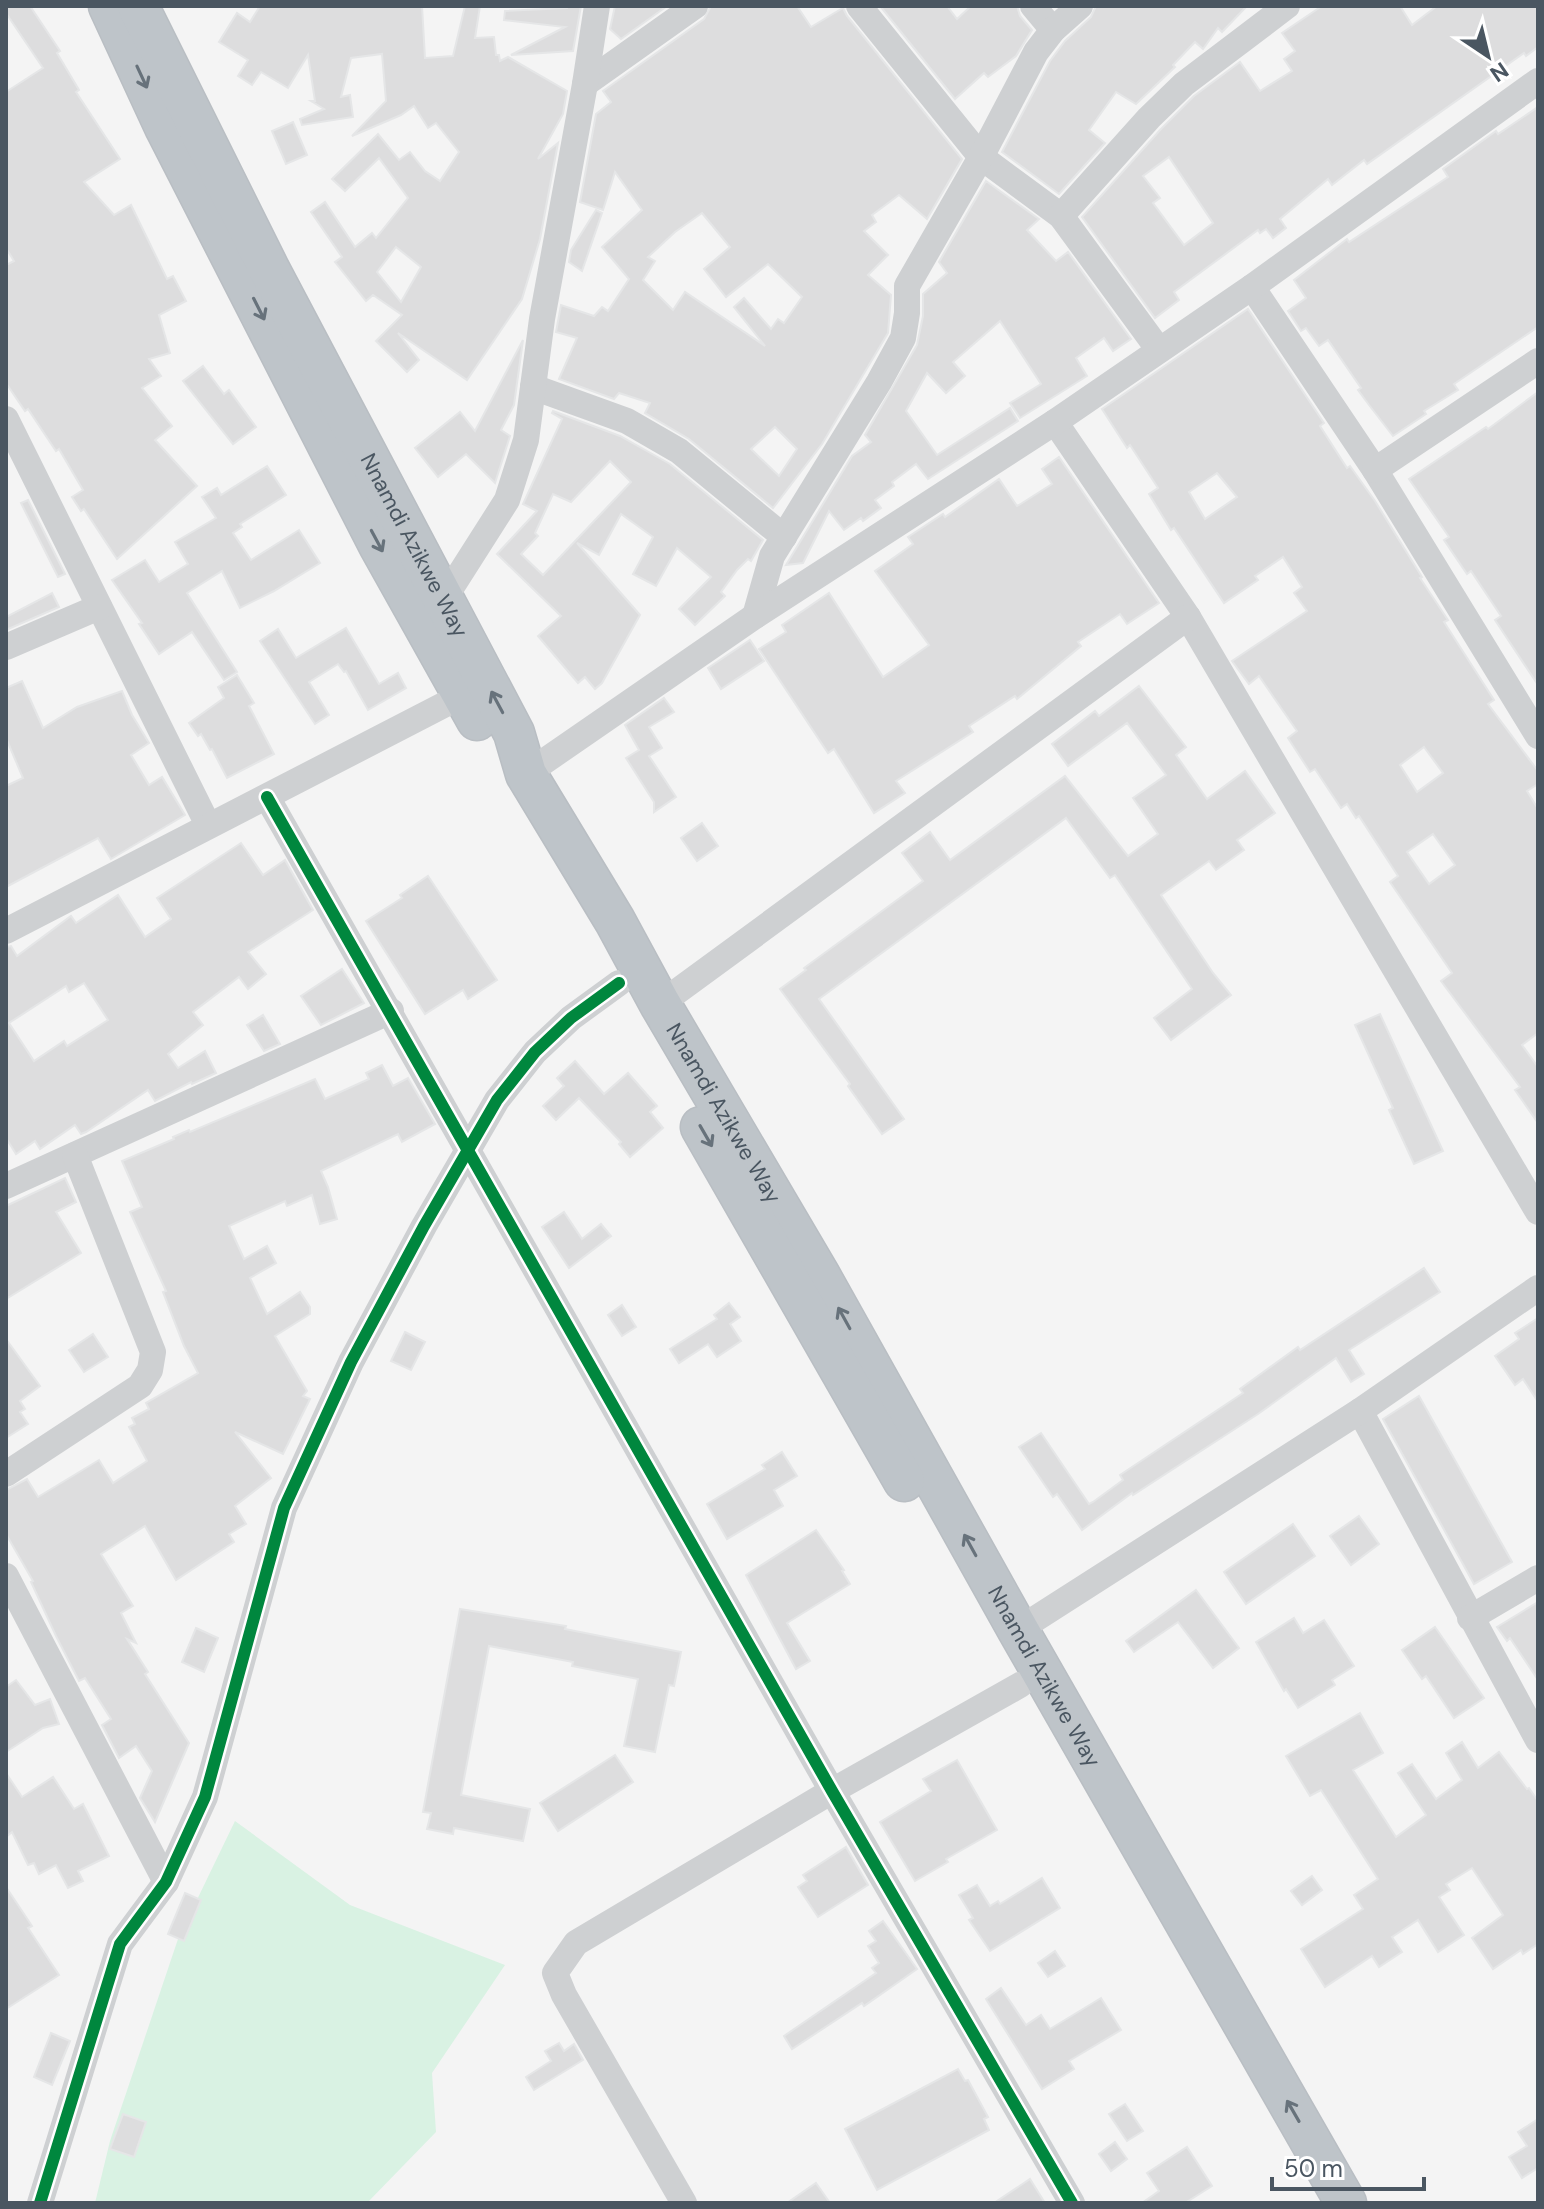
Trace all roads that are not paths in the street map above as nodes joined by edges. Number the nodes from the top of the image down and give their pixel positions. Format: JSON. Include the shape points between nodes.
{"nodes":[{"id":1,"x":597,"y":6,"type":"edge"},
{"id":2,"x":695,"y":6,"type":"edge"},
{"id":3,"x":859,"y":6,"type":"edge"},
{"id":4,"x":1033,"y":6,"type":"edge"},
{"id":5,"x":1080,"y":6,"type":"edge"},
{"id":6,"x":1287,"y":6,"type":"edge"},
{"id":7,"x":135,"y":8,"type":"edge"},
{"id":8,"x":1053,"y":30,"type":"junction"},
{"id":9,"x":1538,"y":81,"type":"edge"},
{"id":10,"x":585,"y":84,"type":"junction"},
{"id":11,"x":981,"y":157,"type":"junction"},
{"id":12,"x":1061,"y":216,"type":"junction"},
{"id":13,"x":1252,"y":287,"type":"junction"},
{"id":14,"x":1159,"y":350,"type":"junction"},
{"id":15,"x":1538,"y":361,"type":"edge"},
{"id":16,"x":533,"y":387,"type":"junction"},
{"id":17,"x":6,"y":419,"type":"edge"},
{"id":18,"x":1055,"y":422,"type":"junction"},
{"id":19,"x":1375,"y":470,"type":"junction"},
{"id":20,"x":784,"y":537,"type":"junction"},
{"id":21,"x":444,"y":599,"type":"junction"},
{"id":22,"x":99,"y":607,"type":"junction"},
{"id":23,"x":755,"y":616,"type":"junction"},
{"id":24,"x":1188,"y":617,"type":"junction"},
{"id":25,"x":6,"y":647,"type":"edge"},
{"id":26,"x":463,"y":695,"type":"junction"},
{"id":27,"x":1538,"y":736,"type":"edge"},
{"id":28,"x":526,"y":774,"type":"junction"},
{"id":29,"x":267,"y":797,"type":"junction"},
{"id":30,"x":208,"y":825,"type":"junction"},
{"id":31,"x":6,"y":931,"type":"edge"},
{"id":32,"x":619,"y":983,"type":"junction"},
{"id":33,"x":660,"y":1004,"type":"junction"},
{"id":34,"x":391,"y":1011,"type":"junction"},
{"id":35,"x":467,"y":1150,"type":"junction"},
{"id":36,"x":75,"y":1155,"type":"junction"},
{"id":37,"x":6,"y":1186,"type":"edge"},
{"id":38,"x":1538,"y":1212,"type":"edge"},
{"id":39,"x":1538,"y":1288,"type":"edge"},
{"id":40,"x":1360,"y":1411,"type":"junction"},
{"id":41,"x":6,"y":1474,"type":"edge"},
{"id":42,"x":6,"y":1576,"type":"edge"},
{"id":43,"x":1538,"y":1578,"type":"edge"},
{"id":44,"x":1470,"y":1618,"type":"junction"},
{"id":45,"x":1018,"y":1630,"type":"junction"},
{"id":46,"x":1020,"y":1685,"type":"junction"},
{"id":47,"x":1538,"y":1740,"type":"edge"},
{"id":48,"x":832,"y":1791,"type":"junction"},
{"id":49,"x":166,"y":1882,"type":"junction"},
{"id":50,"x":40,"y":2203,"type":"edge"},
{"id":51,"x":684,"y":2203,"type":"edge"},
{"id":52,"x":1072,"y":2203,"type":"edge"},
{"id":53,"x":1315,"y":2203,"type":"edge"},
{"id":54,"x":1346,"y":2203,"type":"edge"}],
"edges":[{"from":1,"to":10,"type":"street"},
{"from":2,"to":10,"type":"street"},
{"from":3,"to":11,"type":"street"},
{"from":4,"to":8,"type":"street"},
{"from":5,"to":8,"type":"street"},
{"from":6,"to":12,"type":"street","via":[[1184,84]]},
{"from":7,"to":21,"type":"highway","name":"Nnamdi Azikwe Way"},
{"from":7,"to":26,"type":"highway","name":"Nnamdi Azikwe Way","one_way":true,"via":[[165,127],[379,545]]},
{"from":8,"to":11,"type":"street"},
{"from":9,"to":13,"type":"street"},
{"from":10,"to":16,"type":"street"},
{"from":11,"to":12,"type":"street"},
{"from":11,"to":20,"type":"street","via":[[907,286],[903,338]]},
{"from":12,"to":14,"type":"street"},
{"from":13,"to":14,"type":"street"},
{"from":13,"to":19,"type":"street"},
{"from":14,"to":18,"type":"street"},
{"from":15,"to":19,"type":"street"},
{"from":16,"to":20,"type":"street","via":[[627,421],[679,451]]},
{"from":16,"to":21,"type":"street","via":[[526,440],[507,500]]},
{"from":17,"to":22,"type":"street"},
{"from":18,"to":23,"type":"street"},
{"from":18,"to":24,"type":"street"},
{"from":19,"to":27,"type":"street"},
{"from":20,"to":23,"type":"street","via":[[772,556]]},
{"from":28,"to":21,"type":"highway","name":"Nnamdi Azikwe Way","one_way":true,"via":[[514,733]]},
{"from":22,"to":25,"type":"street"},
{"from":22,"to":30,"type":"street"},
{"from":23,"to":28,"type":"street"},
{"from":24,"to":33,"type":"street"},
{"from":24,"to":38,"type":"street"},
{"from":26,"to":29,"type":"street"},
{"from":26,"to":32,"type":"highway","name":"Nnamdi Azikwe Way"},
{"from":28,"to":33,"type":"highway","name":"Nnamdi Azikwe Way"},
{"from":29,"to":30,"type":"street"},
{"from":29,"to":34,"type":"street"},
{"from":30,"to":31,"type":"street"},
{"from":32,"to":35,"type":"street","via":[[535,1052]]},
{"from":32,"to":46,"type":"highway","name":"Nnamdi Azikwe Way","one_way":true},
{"from":45,"to":33,"type":"highway","name":"Nnamdi Azikwe Way","one_way":true},
{"from":34,"to":35,"type":"street"},
{"from":34,"to":36,"type":"street"},
{"from":35,"to":48,"type":"street"},
{"from":35,"to":49,"type":"street","via":[[351,1362],[284,1508],[205,1797]]},
{"from":36,"to":37,"type":"street"},
{"from":36,"to":41,"type":"street","via":[[153,1352],[150,1370],[140,1386]]},
{"from":39,"to":40,"type":"street"},
{"from":40,"to":44,"type":"street"},
{"from":40,"to":45,"type":"street"},
{"from":42,"to":49,"type":"street"},
{"from":43,"to":44,"type":"street"},
{"from":44,"to":47,"type":"street"},
{"from":54,"to":45,"type":"highway","name":"Nnamdi Azikwe Way","one_way":true},
{"from":46,"to":48,"type":"street"},
{"from":46,"to":53,"type":"highway","name":"Nnamdi Azikwe Way"},
{"from":48,"to":51,"type":"street","via":[[576,1943],[555,1973]]},
{"from":48,"to":52,"type":"street"},
{"from":49,"to":50,"type":"street","via":[[120,1944]]}]}
